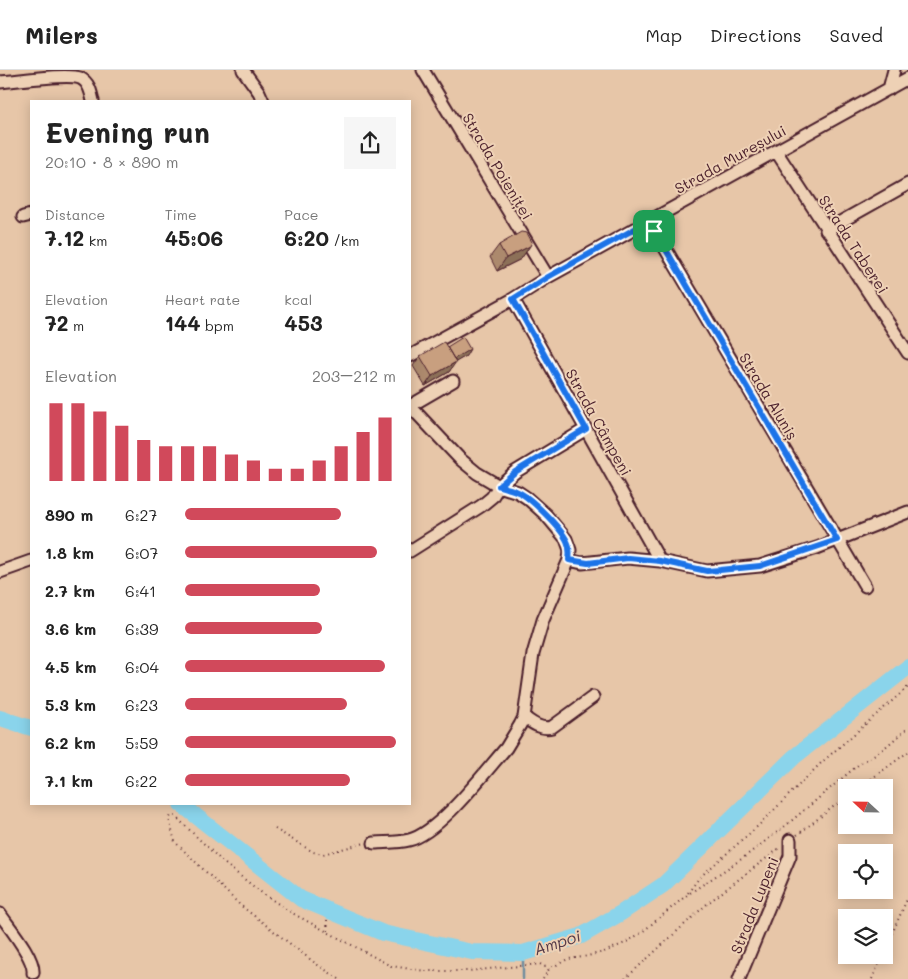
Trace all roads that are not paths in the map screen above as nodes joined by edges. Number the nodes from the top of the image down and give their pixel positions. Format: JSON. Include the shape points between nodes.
{"nodes":[{"id":1,"x":243,"y":70,"type":"edge"},
{"id":2,"x":423,"y":70,"type":"edge"},
{"id":3,"x":894,"y":70,"type":"edge"},
{"id":4,"x":65,"y":73,"type":"edge"},
{"id":5,"x":908,"y":78,"type":"edge"},
{"id":6,"x":0,"y":82,"type":"edge"},
{"id":7,"x":889,"y":89,"type":"junction"},
{"id":8,"x":93,"y":100,"type":"edge"},
{"id":9,"x":263,"y":100,"type":"edge"},
{"id":10,"x":776,"y":151,"type":"junction"},
{"id":11,"x":908,"y":184,"type":"edge"},
{"id":12,"x":649,"y":221,"type":"junction"},
{"id":13,"x":826,"y":230,"type":"junction"},
{"id":14,"x":548,"y":277,"type":"junction"},
{"id":15,"x":513,"y":299,"type":"junction"},
{"id":16,"x":908,"y":352,"type":"edge"},
{"id":17,"x":411,"y":355,"type":"edge"},
{"id":18,"x":453,"y":381,"type":"dead end"},
{"id":19,"x":411,"y":405,"type":"edge"},
{"id":20,"x":411,"y":407,"type":"edge"},
{"id":21,"x":586,"y":429,"type":"junction"},
{"id":22,"x":499,"y":486,"type":"junction"},
{"id":23,"x":908,"y":512,"type":"edge"},
{"id":24,"x":837,"y":540,"type":"junction"},
{"id":25,"x":411,"y":550,"type":"edge"},
{"id":26,"x":569,"y":560,"type":"junction"},
{"id":27,"x":30,"y":561,"type":"edge"},
{"id":28,"x":660,"y":561,"type":"junction"},
{"id":29,"x":0,"y":572,"type":"edge"},
{"id":30,"x":865,"y":586,"type":"dead end"},
{"id":31,"x":593,"y":697,"type":"dead end"},
{"id":32,"x":524,"y":717,"type":"junction"},
{"id":33,"x":790,"y":840,"type":"road end"},
{"id":34,"x":374,"y":843,"type":"road end"},
{"id":35,"x":0,"y":914,"type":"edge"},
{"id":36,"x":33,"y":977,"type":"edge"},
{"id":37,"x":739,"y":979,"type":"edge"}],
"edges":[{"from":1,"to":9,"type":"street"},
{"from":2,"to":14,"type":"street","name":"Strada Poieniței"},
{"from":3,"to":7,"type":"street"},
{"from":4,"to":6,"type":"street"},
{"from":4,"to":8,"type":"street","via":[[88,84]]},
{"from":5,"to":7,"type":"street","name":"Strada Mureșului"},
{"from":7,"to":10,"type":"street","name":"Strada Mureșului"},
{"from":10,"to":12,"type":"street","name":"Strada Mureșului"},
{"from":10,"to":13,"type":"street","name":"Strada Taberei"},
{"from":11,"to":13,"type":"street"},
{"from":12,"to":14,"type":"street","name":"Strada Mureșului"},
{"from":12,"to":24,"type":"street","name":"Strada Aluniș"},
{"from":13,"to":16,"type":"street","name":"Strada Taberei"},
{"from":14,"to":15,"type":"street","name":"Strada Mureșului"},
{"from":15,"to":17,"type":"street","name":"Strada Mureșului"},
{"from":15,"to":21,"type":"street","name":"Strada Câmpeni"},
{"from":18,"to":19,"type":"street"},
{"from":20,"to":22,"type":"street","via":[[460,459]]},
{"from":21,"to":22,"type":"street","via":[[515,472]]},
{"from":21,"to":28,"type":"street","name":"Strada Câmpeni"},
{"from":22,"to":25,"type":"street","via":[[481,506]]},
{"from":22,"to":26,"type":"street","via":[[518,492],[546,515],[566,539]]},
{"from":23,"to":24,"type":"street"},
{"from":24,"to":28,"type":"street","via":[[760,566],[728,570],[707,571]]},
{"from":24,"to":30,"type":"street","name":"Strada Aluniș"},
{"from":26,"to":28,"type":"street","via":[[582,563],[628,558]]},
{"from":26,"to":32,"type":"street","via":[[543,620],[533,654]]},
{"from":27,"to":29,"type":"street"},
{"from":31,"to":32,"type":"street","via":[[552,727],[540,726]]},
{"from":32,"to":34,"type":"street","via":[[506,748],[438,824],[409,840]]},
{"from":33,"to":37,"type":"street","name":"Strada Lupeni","via":[[790,856]]},
{"from":35,"to":36,"type":"street","via":[[29,957],[34,968]]}]}
